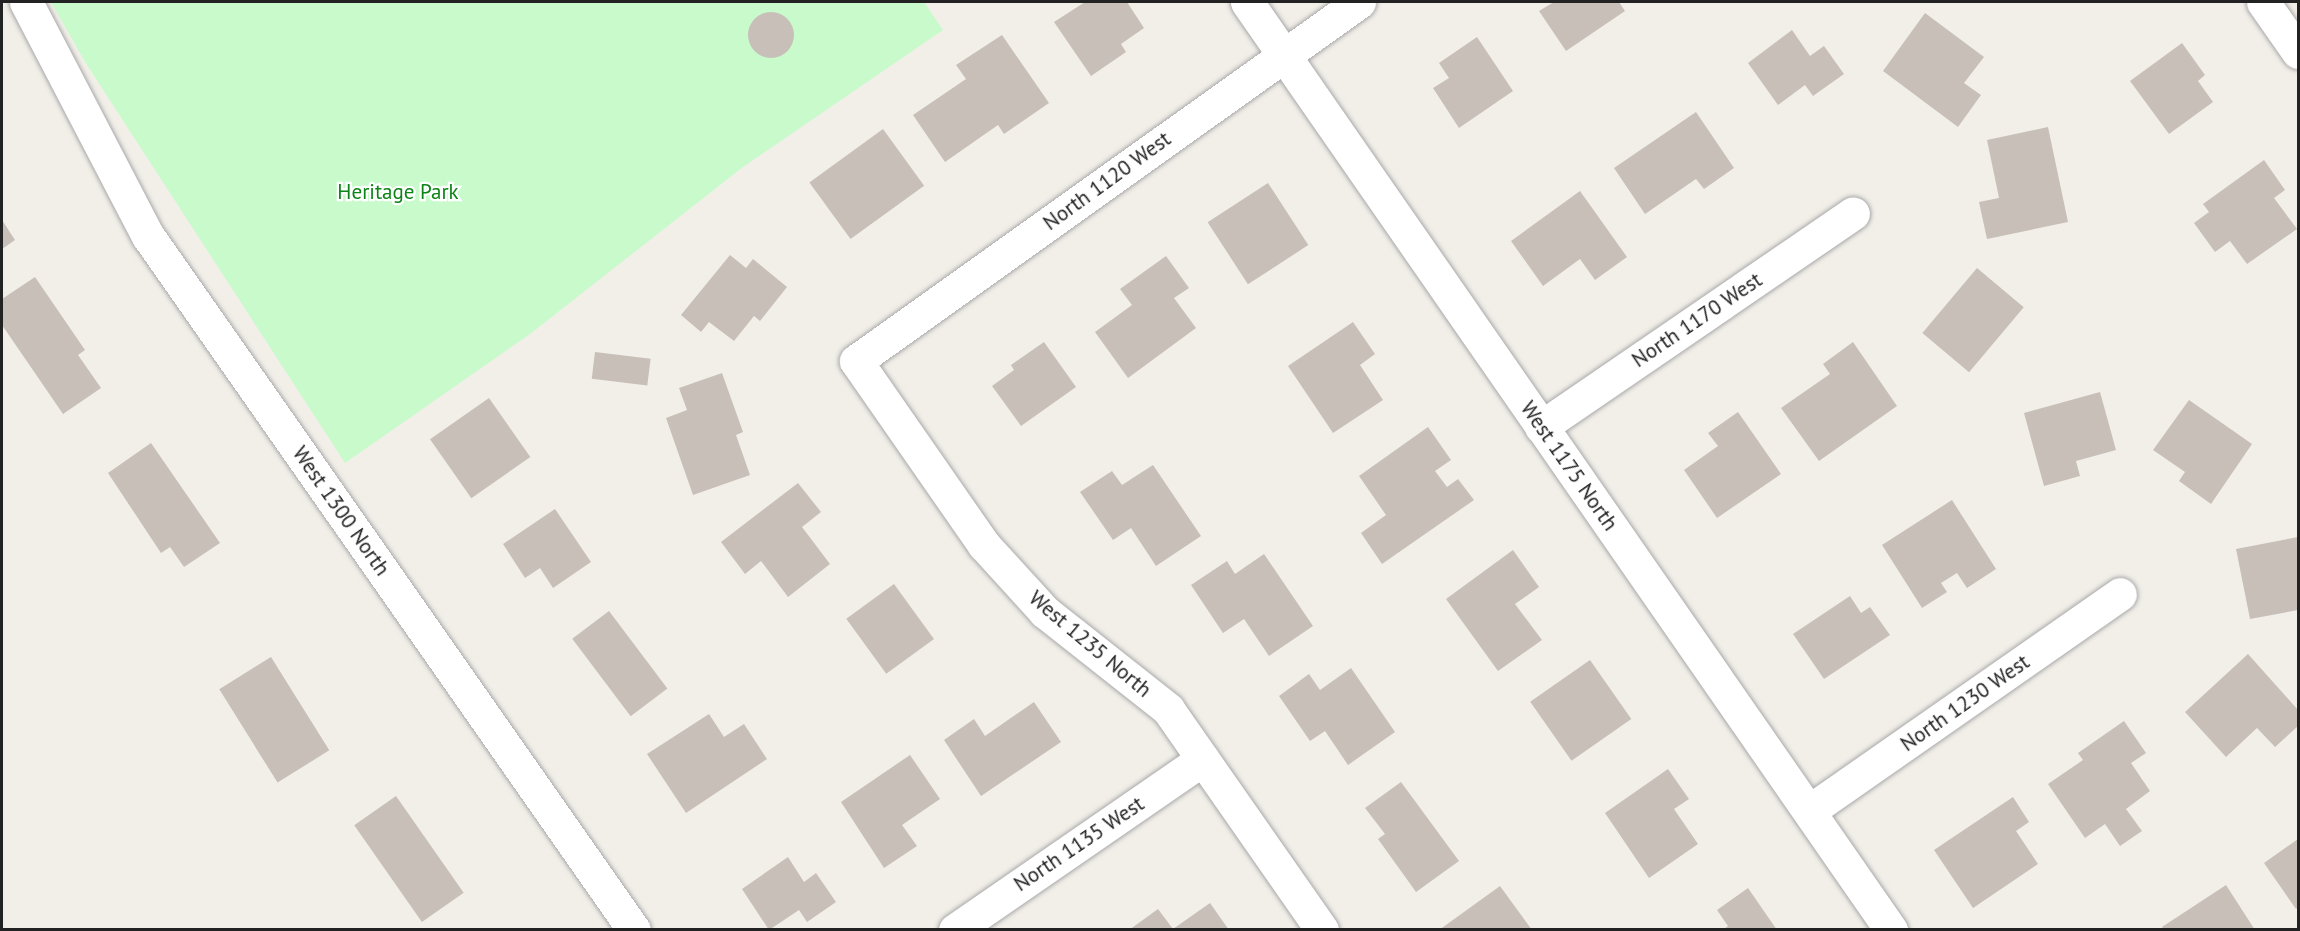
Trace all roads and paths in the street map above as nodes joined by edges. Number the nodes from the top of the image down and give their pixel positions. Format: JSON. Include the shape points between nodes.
{"nodes":[{"id":1,"x":26,"y":2,"type":"edge"},
{"id":2,"x":1247,"y":2,"type":"edge"},
{"id":3,"x":1359,"y":2,"type":"edge"},
{"id":4,"x":2263,"y":2,"type":"edge"},
{"id":5,"x":2,"y":4,"type":"edge"},
{"id":6,"x":2298,"y":52,"type":"edge"},
{"id":7,"x":1284,"y":55,"type":"junction"},
{"id":8,"x":66,"y":82,"type":"junction"},
{"id":9,"x":1853,"y":213,"type":"dead end"},
{"id":10,"x":856,"y":361,"type":"joint"},
{"id":11,"x":1541,"y":427,"type":"junction"},
{"id":12,"x":2120,"y":594,"type":"dead end"},
{"id":13,"x":1203,"y":759,"type":"junction"},
{"id":14,"x":1809,"y":812,"type":"junction"},
{"id":15,"x":634,"y":930,"type":"edge"},
{"id":16,"x":954,"y":930,"type":"edge"},
{"id":17,"x":1322,"y":930,"type":"edge"},
{"id":18,"x":1891,"y":930,"type":"edge"}],
"edges":[{"from":1,"to":8,"type":"street","name":"West 1300 North"},
{"from":2,"to":7,"type":"street","name":"West 1175 North"},
{"from":3,"to":7,"type":"street","name":"North 1120 West"},
{"from":4,"to":6,"type":"street"},
{"from":5,"to":8,"type":"street","name":"West 1300 North"},
{"from":7,"to":10,"type":"street","name":"North 1120 West"},
{"from":7,"to":11,"type":"street","name":"West 1175 North"},
{"from":8,"to":15,"type":"street","name":"West 1300 North","via":[[148,236]]},
{"from":9,"to":11,"type":"street","name":"North 1170 West"},
{"from":10,"to":13,"type":"street","name":"West 1235 North","via":[[984,545],[1045,612],[1168,709]]},
{"from":11,"to":14,"type":"street","name":"West 1175 North"},
{"from":12,"to":14,"type":"street","name":"North 1230 West"},
{"from":13,"to":16,"type":"street","name":"North 1135 West"},
{"from":13,"to":17,"type":"street","name":"West 1235 North"},
{"from":14,"to":18,"type":"street","name":"West 1175 North"}]}
